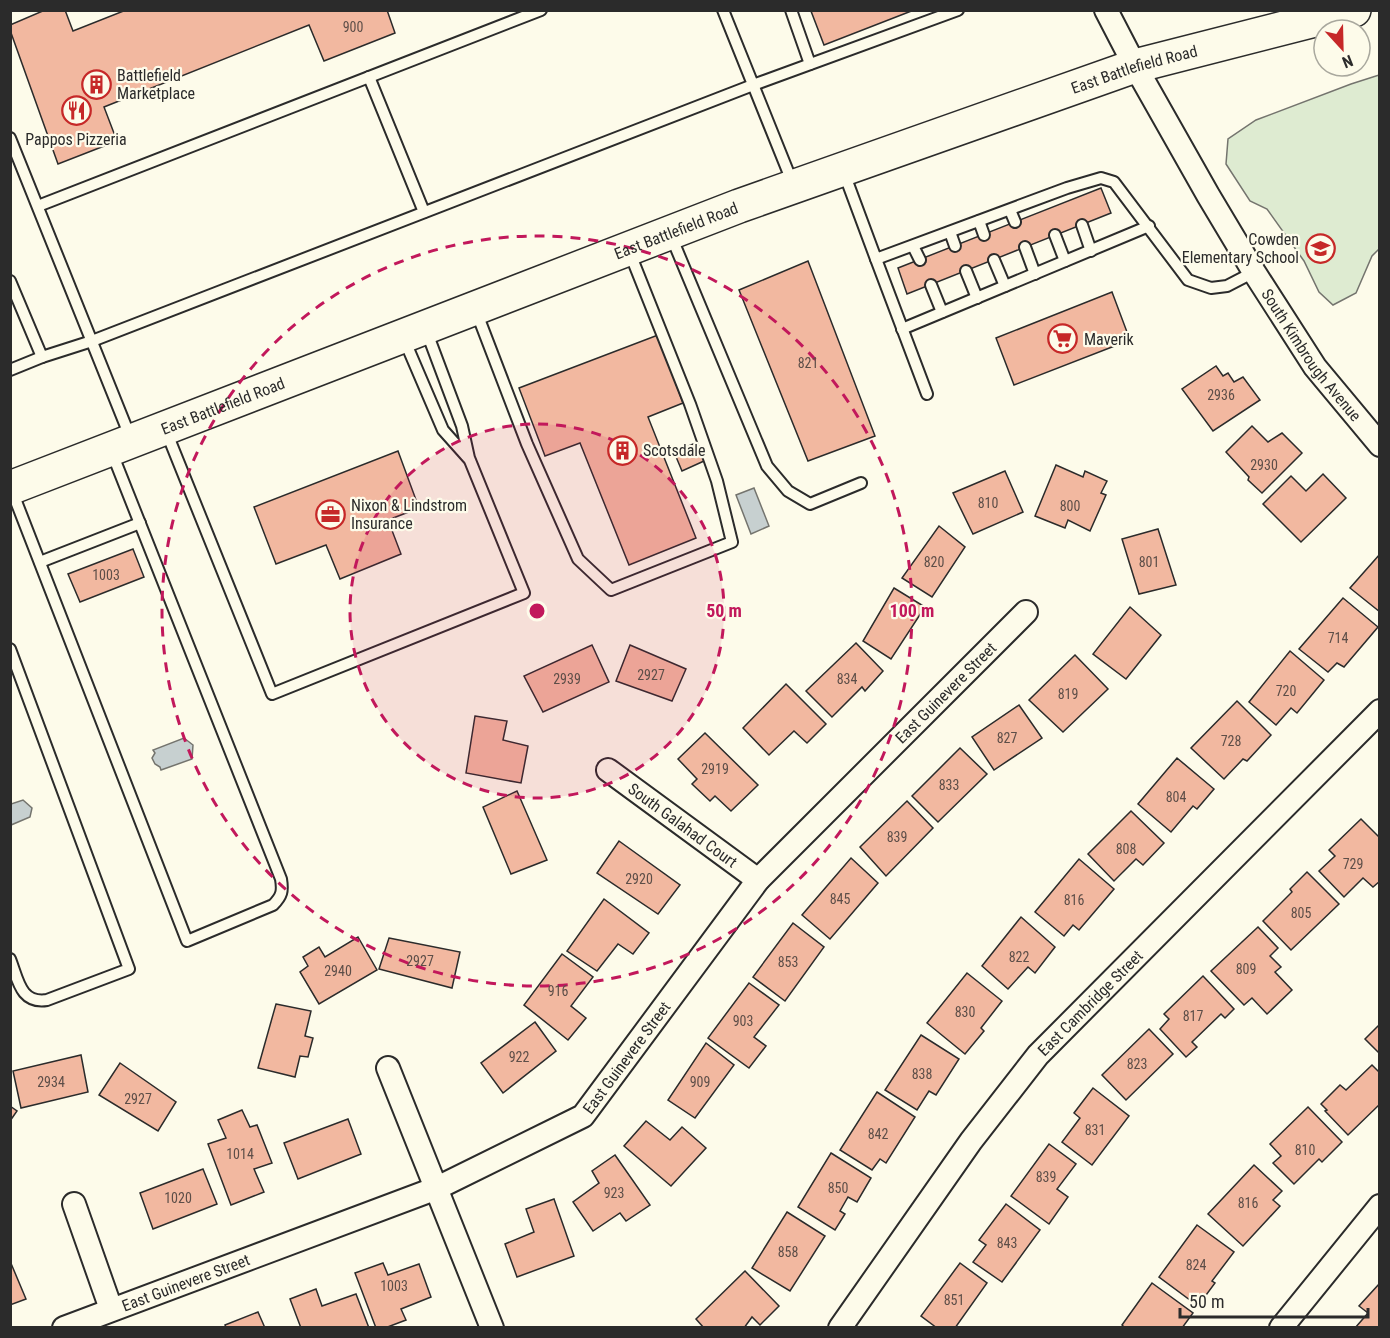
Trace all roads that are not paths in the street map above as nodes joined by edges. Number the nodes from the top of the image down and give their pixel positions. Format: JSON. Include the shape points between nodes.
{"nodes":[{"id":1,"x":540,"y":10,"type":"edge"},
{"id":2,"x":723,"y":10,"type":"edge"},
{"id":3,"x":791,"y":10,"type":"edge"},
{"id":4,"x":958,"y":10,"type":"edge"},
{"id":5,"x":1106,"y":10,"type":"edge"},
{"id":6,"x":1354,"y":10,"type":"edge"},
{"id":7,"x":810,"y":64,"type":"junction"},
{"id":8,"x":1135,"y":66,"type":"junction"},
{"id":9,"x":369,"y":77,"type":"junction"},
{"id":10,"x":753,"y":85,"type":"junction"},
{"id":11,"x":10,"y":138,"type":"edge"},
{"id":12,"x":842,"y":169,"type":"junction"},
{"id":13,"x":794,"y":187,"type":"junction"},
{"id":14,"x":1067,"y":188,"type":"junction"},
{"id":15,"x":1040,"y":199,"type":"junction"},
{"id":16,"x":1072,"y":200,"type":"dead end"},
{"id":17,"x":38,"y":206,"type":"junction"},
{"id":18,"x":1010,"y":210,"type":"junction"},
{"id":19,"x":1045,"y":211,"type":"dead end"},
{"id":20,"x":424,"y":212,"type":"junction"},
{"id":21,"x":979,"y":221,"type":"junction"},
{"id":22,"x":1015,"y":222,"type":"dead end"},
{"id":23,"x":1082,"y":225,"type":"dead end"},
{"id":24,"x":1149,"y":226,"type":"junction"},
{"id":25,"x":950,"y":232,"type":"junction"},
{"id":26,"x":670,"y":233,"type":"junction"},
{"id":27,"x":984,"y":235,"type":"dead end"},
{"id":28,"x":1055,"y":236,"type":"dead end"},
{"id":29,"x":913,"y":246,"type":"junction"},
{"id":30,"x":955,"y":246,"type":"dead end"},
{"id":31,"x":1025,"y":247,"type":"dead end"},
{"id":32,"x":628,"y":249,"type":"junction"},
{"id":33,"x":1091,"y":251,"type":"junction"},
{"id":34,"x":876,"y":259,"type":"junction"},
{"id":35,"x":920,"y":260,"type":"dead end"},
{"id":36,"x":994,"y":260,"type":"dead end"},
{"id":37,"x":1065,"y":261,"type":"junction"},
{"id":38,"x":966,"y":270,"type":"dead end"},
{"id":39,"x":1254,"y":272,"type":"junction"},
{"id":40,"x":1035,"y":274,"type":"junction"},
{"id":41,"x":10,"y":281,"type":"edge"},
{"id":42,"x":931,"y":285,"type":"dead end"},
{"id":43,"x":1005,"y":286,"type":"junction"},
{"id":44,"x":977,"y":298,"type":"junction"},
{"id":45,"x":475,"y":308,"type":"junction"},
{"id":46,"x":942,"y":312,"type":"junction"},
{"id":47,"x":902,"y":329,"type":"junction"},
{"id":48,"x":414,"y":332,"type":"junction"},
{"id":49,"x":92,"y":341,"type":"junction"},
{"id":50,"x":42,"y":357,"type":"junction"},
{"id":51,"x":10,"y":370,"type":"edge"},
{"id":52,"x":927,"y":394,"type":"dead end"},
{"id":53,"x":164,"y":428,"type":"junction"},
{"id":54,"x":121,"y":445,"type":"junction"},
{"id":55,"x":1380,"y":445,"type":"edge"},
{"id":56,"x":468,"y":458,"type":"junction"},
{"id":57,"x":861,"y":483,"type":"dead end"},
{"id":58,"x":11,"y":488,"type":"edge"},
{"id":59,"x":140,"y":523,"type":"junction"},
{"id":60,"x":40,"y":562,"type":"junction"},
{"id":61,"x":1026,"y":612,"type":"dead end"},
{"id":62,"x":10,"y":649,"type":"edge"},
{"id":63,"x":1380,"y":711,"type":"edge"},
{"id":64,"x":608,"y":770,"type":"dead end"},
{"id":65,"x":758,"y":880,"type":"junction"},
{"id":66,"x":10,"y":959,"type":"edge"},
{"id":67,"x":388,"y":1068,"type":"dead end"},
{"id":68,"x":437,"y":1188,"type":"junction"},
{"id":69,"x":74,"y":1204,"type":"dead end"},
{"id":70,"x":1380,"y":1206,"type":"edge"},
{"id":71,"x":111,"y":1309,"type":"junction"},
{"id":72,"x":64,"y":1328,"type":"edge"},
{"id":73,"x":492,"y":1328,"type":"edge"},
{"id":74,"x":840,"y":1328,"type":"edge"},
{"id":75,"x":1281,"y":1328,"type":"edge"}],
"edges":[{"from":1,"to":9,"type":"lane"},
{"from":2,"to":10,"type":"lane"},
{"from":3,"to":7,"type":"lane"},
{"from":4,"to":7,"type":"lane"},
{"from":5,"to":8,"type":"street","name":"South Kimbrough Avenue"},
{"from":6,"to":8,"type":"main road","name":"East Battlefield Road","via":[[1283,23]]},
{"from":7,"to":10,"type":"lane"},
{"from":8,"to":12,"type":"main road","name":"East Battlefield Road"},
{"from":8,"to":39,"type":"street","name":"South Kimbrough Avenue"},
{"from":9,"to":17,"type":"lane"},
{"from":9,"to":20,"type":"lane"},
{"from":10,"to":13,"type":"lane"},
{"from":10,"to":20,"type":"lane"},
{"from":11,"to":17,"type":"lane"},
{"from":12,"to":13,"type":"main road","name":"East Battlefield Road"},
{"from":12,"to":34,"type":"lane"},
{"from":13,"to":26,"type":"main road","name":"East Battlefield Road"},
{"from":14,"to":15,"type":"lane"},
{"from":14,"to":16,"type":"lane"},
{"from":14,"to":24,"type":"lane","via":[[1101,178],[1114,182]]},
{"from":15,"to":18,"type":"lane"},
{"from":15,"to":19,"type":"lane"},
{"from":17,"to":49,"type":"lane"},
{"from":18,"to":21,"type":"lane"},
{"from":18,"to":22,"type":"lane"},
{"from":20,"to":49,"type":"lane"},
{"from":21,"to":25,"type":"lane"},
{"from":21,"to":27,"type":"lane"},
{"from":23,"to":33,"type":"lane"},
{"from":24,"to":33,"type":"lane"},
{"from":24,"to":39,"type":"lane","via":[[1188,280],[1219,287]]},
{"from":25,"to":29,"type":"lane"},
{"from":25,"to":30,"type":"lane"},
{"from":26,"to":32,"type":"main road","name":"East Battlefield Road"},
{"from":26,"to":57,"type":"lane","via":[[767,466],[788,491],[810,504]]},
{"from":28,"to":37,"type":"lane"},
{"from":29,"to":34,"type":"lane"},
{"from":29,"to":35,"type":"lane"},
{"from":31,"to":40,"type":"lane"},
{"from":32,"to":45,"type":"main road","name":"East Battlefield Road"},
{"from":32,"to":45,"type":"lane","via":[[694,415],[717,481],[732,542],[611,590],[578,560],[527,444]]},
{"from":33,"to":37,"type":"lane"},
{"from":34,"to":47,"type":"lane"},
{"from":36,"to":43,"type":"lane"},
{"from":37,"to":40,"type":"lane"},
{"from":38,"to":44,"type":"lane"},
{"from":39,"to":55,"type":"street","name":"South Kimbrough Avenue","via":[[1315,367]]},
{"from":40,"to":43,"type":"lane"},
{"from":41,"to":50,"type":"lane"},
{"from":42,"to":46,"type":"lane"},
{"from":43,"to":44,"type":"lane"},
{"from":44,"to":46,"type":"lane"},
{"from":45,"to":48,"type":"main road","name":"East Battlefield Road"},
{"from":46,"to":47,"type":"lane"},
{"from":47,"to":52,"type":"lane"},
{"from":48,"to":53,"type":"main road","name":"East Battlefield Road"},
{"from":48,"to":56,"type":"lane","via":[[462,426]]},
{"from":48,"to":56,"type":"lane","via":[[443,430]]},
{"from":49,"to":50,"type":"lane"},
{"from":49,"to":54,"type":"lane"},
{"from":50,"to":51,"type":"lane"},
{"from":53,"to":54,"type":"main road","name":"East Battlefield Road"},
{"from":53,"to":56,"type":"lane","via":[[272,694],[524,593]]},
{"from":54,"to":58,"type":"main road","name":"East Battlefield Road"},
{"from":54,"to":59,"type":"lane"},
{"from":58,"to":60,"type":"lane"},
{"from":59,"to":60,"type":"lane"},
{"from":59,"to":60,"type":"lane","via":[[282,889],[281,897],[273,905],[187,941]]},
{"from":61,"to":65,"type":"street","name":"East Guinevere Street"},
{"from":62,"to":66,"type":"lane","via":[[129,969],[37,1002],[23,992]]},
{"from":63,"to":74,"type":"street","name":"East Cambridge Street","via":[[1038,1055],[971,1141]]},
{"from":64,"to":65,"type":"street","name":"South Galahad Court"},
{"from":65,"to":68,"type":"street","name":"East Guinevere Street","via":[[583,1116]]},
{"from":67,"to":68,"type":"street"},
{"from":68,"to":71,"type":"street","name":"East Guinevere Street"},
{"from":68,"to":73,"type":"street"},
{"from":69,"to":71,"type":"street"},
{"from":70,"to":75,"type":"street"},
{"from":71,"to":72,"type":"street","name":"East Guinevere Street"}]}
